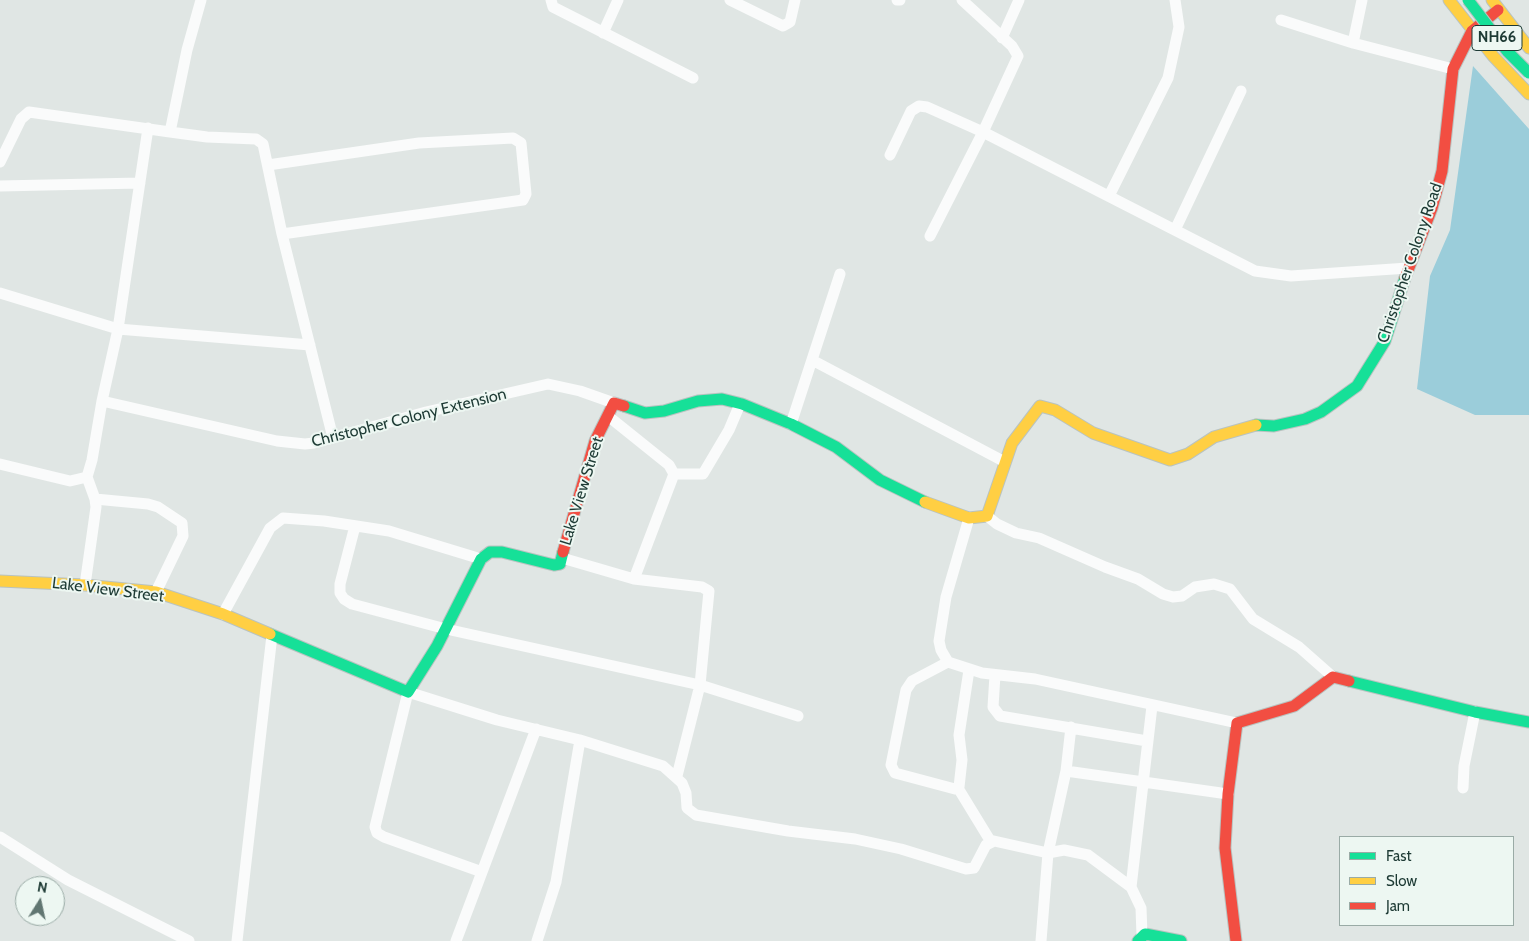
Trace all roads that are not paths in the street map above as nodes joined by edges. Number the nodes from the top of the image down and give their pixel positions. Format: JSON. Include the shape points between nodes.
{"nodes":[{"id":1,"x":201,"y":0,"type":"edge"},
{"id":2,"x":551,"y":0,"type":"edge"},
{"id":3,"x":618,"y":0,"type":"edge"},
{"id":4,"x":730,"y":0,"type":"edge"},
{"id":5,"x":795,"y":0,"type":"edge"},
{"id":6,"x":962,"y":0,"type":"edge"},
{"id":7,"x":1019,"y":0,"type":"edge"},
{"id":8,"x":1175,"y":0,"type":"edge"},
{"id":9,"x":1362,"y":0,"type":"edge"},
{"id":10,"x":1449,"y":0,"type":"edge"},
{"id":11,"x":1468,"y":0,"type":"edge"},
{"id":12,"x":1492,"y":0,"type":"edge"},
{"id":13,"x":1498,"y":10,"type":"junction"},
{"id":14,"x":1282,"y":20,"type":"dead end"},
{"id":15,"x":1472,"y":30,"type":"junction"},
{"id":16,"x":603,"y":33,"type":"junction"},
{"id":17,"x":1002,"y":38,"type":"junction"},
{"id":18,"x":1353,"y":43,"type":"junction"},
{"id":19,"x":1529,"y":48,"type":"edge"},
{"id":20,"x":1454,"y":69,"type":"junction"},
{"id":21,"x":1529,"y":73,"type":"edge"},
{"id":22,"x":694,"y":78,"type":"dead end"},
{"id":23,"x":1242,"y":91,"type":"dead end"},
{"id":24,"x":1529,"y":94,"type":"edge"},
{"id":25,"x":148,"y":128,"type":"junction"},
{"id":26,"x":170,"y":132,"type":"junction"},
{"id":27,"x":984,"y":132,"type":"junction"},
{"id":28,"x":890,"y":155,"type":"dead end"},
{"id":29,"x":0,"y":162,"type":"edge"},
{"id":30,"x":268,"y":166,"type":"junction"},
{"id":31,"x":140,"y":183,"type":"junction"},
{"id":32,"x":0,"y":186,"type":"edge"},
{"id":33,"x":1109,"y":196,"type":"junction"},
{"id":34,"x":1175,"y":230,"type":"junction"},
{"id":35,"x":282,"y":234,"type":"junction"},
{"id":36,"x":930,"y":236,"type":"dead end"},
{"id":37,"x":1408,"y":268,"type":"junction"},
{"id":38,"x":840,"y":274,"type":"dead end"},
{"id":39,"x":0,"y":293,"type":"edge"},
{"id":40,"x":118,"y":329,"type":"junction"},
{"id":41,"x":310,"y":345,"type":"junction"},
{"id":42,"x":812,"y":360,"type":"junction"},
{"id":43,"x":102,"y":401,"type":"junction"},
{"id":44,"x":614,"y":403,"type":"junction"},
{"id":45,"x":740,"y":404,"type":"junction"},
{"id":46,"x":608,"y":416,"type":"junction"},
{"id":47,"x":791,"y":424,"type":"junction"},
{"id":48,"x":333,"y":438,"type":"junction"},
{"id":49,"x":1005,"y":462,"type":"junction"},
{"id":50,"x":0,"y":464,"type":"edge"},
{"id":51,"x":674,"y":474,"type":"junction"},
{"id":52,"x":86,"y":477,"type":"junction"},
{"id":53,"x":95,"y":499,"type":"junction"},
{"id":54,"x":987,"y":516,"type":"junction"},
{"id":55,"x":969,"y":518,"type":"junction"},
{"id":56,"x":356,"y":526,"type":"junction"},
{"id":57,"x":562,"y":558,"type":"junction"},
{"id":58,"x":481,"y":559,"type":"junction"},
{"id":59,"x":634,"y":579,"type":"junction"},
{"id":60,"x":0,"y":581,"type":"edge"},
{"id":61,"x":85,"y":585,"type":"junction"},
{"id":62,"x":156,"y":592,"type":"junction"},
{"id":63,"x":224,"y":614,"type":"junction"},
{"id":64,"x":446,"y":630,"type":"junction"},
{"id":65,"x":272,"y":635,"type":"junction"},
{"id":66,"x":948,"y":662,"type":"junction"},
{"id":67,"x":968,"y":670,"type":"junction"},
{"id":68,"x":995,"y":675,"type":"junction"},
{"id":69,"x":1333,"y":676,"type":"junction"},
{"id":70,"x":700,"y":685,"type":"junction"},
{"id":71,"x":408,"y":692,"type":"junction"},
{"id":72,"x":1152,"y":706,"type":"junction"},
{"id":73,"x":1475,"y":712,"type":"junction"},
{"id":74,"x":798,"y":716,"type":"dead end"},
{"id":75,"x":1237,"y":722,"type":"junction"},
{"id":76,"x":1529,"y":722,"type":"edge"},
{"id":77,"x":1071,"y":727,"type":"junction"},
{"id":78,"x":536,"y":729,"type":"junction"},
{"id":79,"x":580,"y":740,"type":"junction"},
{"id":80,"x":1147,"y":740,"type":"junction"},
{"id":81,"x":1066,"y":771,"type":"junction"},
{"id":82,"x":677,"y":776,"type":"junction"},
{"id":83,"x":1145,"y":780,"type":"junction"},
{"id":84,"x":958,"y":788,"type":"junction"},
{"id":85,"x":1463,"y":788,"type":"dead end"},
{"id":86,"x":1228,"y":794,"type":"junction"},
{"id":87,"x":0,"y":837,"type":"edge"},
{"id":88,"x":991,"y":842,"type":"junction"},
{"id":89,"x":1048,"y":852,"type":"junction"},
{"id":90,"x":482,"y":872,"type":"junction"},
{"id":91,"x":1131,"y":887,"type":"junction"},
{"id":92,"x":1140,"y":938,"type":"edge"},
{"id":93,"x":189,"y":941,"type":"edge"},
{"id":94,"x":237,"y":941,"type":"edge"},
{"id":95,"x":456,"y":941,"type":"edge"},
{"id":96,"x":537,"y":941,"type":"edge"},
{"id":97,"x":1041,"y":941,"type":"edge"},
{"id":98,"x":1181,"y":941,"type":"edge"},
{"id":99,"x":1236,"y":941,"type":"edge"}],
"edges":[{"from":1,"to":26,"type":"street"},
{"from":2,"to":16,"type":"street","via":[[552,7]]},
{"from":3,"to":16,"type":"street"},
{"from":4,"to":5,"type":"street","via":[[783,26],[790,22]]},
{"from":6,"to":17,"type":"street"},
{"from":7,"to":17,"type":"street"},
{"from":8,"to":33,"type":"street","via":[[1179,27],[1168,78]]},
{"from":9,"to":18,"type":"street"},
{"from":10,"to":15,"type":"main road"},
{"from":11,"to":21,"type":"main road","number":"NH66","bridge":true,"via":[[1506,51]]},
{"from":12,"to":13,"type":"main road"},
{"from":13,"to":15,"type":"main road","name":"Christopher Colony Road"},
{"from":13,"to":19,"type":"main road"},
{"from":14,"to":18,"type":"street"},
{"from":15,"to":20,"type":"main road","name":"Christopher Colony Road"},
{"from":15,"to":24,"type":"main road"},
{"from":16,"to":22,"type":"street"},
{"from":17,"to":27,"type":"street","via":[[1015,49],[1018,60]]},
{"from":18,"to":20,"type":"street"},
{"from":20,"to":37,"type":"main road","name":"Christopher Colony Road","via":[[1442,171],[1432,208]]},
{"from":23,"to":34,"type":"street"},
{"from":25,"to":26,"type":"street"},
{"from":25,"to":29,"type":"street","via":[[29,112],[21,119]]},
{"from":25,"to":31,"type":"street"},
{"from":26,"to":30,"type":"street","via":[[207,138],[258,140],[263,144]]},
{"from":27,"to":28,"type":"street","via":[[919,106],[911,111]]},
{"from":27,"to":33,"type":"street"},
{"from":27,"to":36,"type":"street"},
{"from":30,"to":35,"type":"street"},
{"from":30,"to":35,"type":"street","via":[[420,143],[513,138],[521,143],[526,194],[523,200]]},
{"from":31,"to":32,"type":"street"},
{"from":31,"to":40,"type":"street"},
{"from":33,"to":34,"type":"street"},
{"from":34,"to":37,"type":"street","via":[[1256,271],[1273,275]]},
{"from":35,"to":41,"type":"street"},
{"from":37,"to":49,"type":"main road","name":"Christopher Colony Road","via":[[1385,341],[1357,386],[1321,412],[1287,423],[1254,425],[1214,437],[1188,454],[1170,460],[1093,433],[1055,410],[1040,406],[1012,443]]},
{"from":38,"to":42,"type":"street"},
{"from":39,"to":40,"type":"street"},
{"from":40,"to":41,"type":"street"},
{"from":40,"to":43,"type":"street"},
{"from":41,"to":48,"type":"street"},
{"from":42,"to":47,"type":"street"},
{"from":42,"to":49,"type":"street"},
{"from":43,"to":48,"type":"street","name":"Christopher Colony Extension","via":[[277,441],[314,443]]},
{"from":43,"to":52,"type":"street"},
{"from":44,"to":45,"type":"main road","via":[[645,413],[698,401],[722,399]]},
{"from":44,"to":46,"type":"main road","name":"Lake View Street"},
{"from":44,"to":48,"type":"street","name":"Christopher Colony Extension","via":[[548,384],[426,412]]},
{"from":45,"to":47,"type":"main road"},
{"from":45,"to":51,"type":"street","via":[[703,474]]},
{"from":46,"to":51,"type":"street","via":[[670,465]]},
{"from":46,"to":57,"type":"main road","name":"Lake View Street","via":[[595,441]]},
{"from":47,"to":55,"type":"main road","via":[[836,447],[880,480],[924,502]]},
{"from":49,"to":54,"type":"main road"},
{"from":50,"to":52,"type":"street","via":[[70,481]]},
{"from":51,"to":59,"type":"street"},
{"from":52,"to":53,"type":"street"},
{"from":53,"to":61,"type":"street"},
{"from":53,"to":62,"type":"street","via":[[148,504],[182,523],[183,536]]},
{"from":54,"to":55,"type":"main road"},
{"from":54,"to":69,"type":"street","via":[[997,524],[1138,578],[1163,594],[1182,596],[1196,587],[1214,584],[1230,589],[1253,619],[1299,647]]},
{"from":55,"to":66,"type":"street","via":[[946,597],[940,650]]},
{"from":56,"to":58,"type":"street","via":[[389,531]]},
{"from":56,"to":63,"type":"street","via":[[290,517],[276,521]]},
{"from":56,"to":64,"type":"street","via":[[340,584],[344,599]]},
{"from":57,"to":58,"type":"main road","name":"Lake View Street","via":[[557,565],[502,552],[490,552]]},
{"from":57,"to":59,"type":"street"},
{"from":58,"to":64,"type":"main road"},
{"from":59,"to":70,"type":"street","via":[[702,587],[710,591]]},
{"from":60,"to":61,"type":"main road","name":"Lake View Street"},
{"from":61,"to":62,"type":"main road","name":"Lake View Street"},
{"from":62,"to":63,"type":"main road","name":"Lake View Street"},
{"from":63,"to":65,"type":"main road","name":"Lake View Street"},
{"from":64,"to":70,"type":"street"},
{"from":64,"to":71,"type":"main road"},
{"from":65,"to":71,"type":"main road","name":"Lake View Street"},
{"from":65,"to":94,"type":"street"},
{"from":66,"to":67,"type":"street"},
{"from":66,"to":84,"type":"street","via":[[909,684],[890,766],[895,773]]},
{"from":67,"to":68,"type":"street"},
{"from":67,"to":84,"type":"street","via":[[958,735],[962,776]]},
{"from":68,"to":72,"type":"street","via":[[1035,679]]},
{"from":68,"to":77,"type":"street","via":[[993,708],[1000,716]]},
{"from":69,"to":73,"type":"main road"},
{"from":69,"to":75,"type":"main road","via":[[1294,706]]},
{"from":70,"to":74,"type":"street"},
{"from":70,"to":82,"type":"street"},
{"from":71,"to":78,"type":"street"},
{"from":71,"to":90,"type":"street","via":[[376,833]]},
{"from":72,"to":75,"type":"street"},
{"from":72,"to":80,"type":"street"},
{"from":73,"to":76,"type":"main road"},
{"from":73,"to":85,"type":"street"},
{"from":75,"to":86,"type":"main road"},
{"from":77,"to":80,"type":"street"},
{"from":77,"to":81,"type":"street"},
{"from":78,"to":79,"type":"street"},
{"from":78,"to":90,"type":"street"},
{"from":79,"to":82,"type":"street","via":[[663,766]]},
{"from":79,"to":96,"type":"street","via":[[556,882]]},
{"from":80,"to":83,"type":"street"},
{"from":81,"to":83,"type":"street"},
{"from":81,"to":89,"type":"street"},
{"from":82,"to":88,"type":"street","via":[[685,788],[687,808],[696,815],[855,839],[966,869],[974,868],[986,845]]},
{"from":83,"to":86,"type":"street"},
{"from":83,"to":91,"type":"street"},
{"from":84,"to":88,"type":"street"},
{"from":86,"to":99,"type":"main road","via":[[1225,848]]},
{"from":87,"to":93,"type":"street","via":[[68,880]]},
{"from":88,"to":89,"type":"street"},
{"from":89,"to":91,"type":"street","via":[[1064,850],[1088,855]]},
{"from":89,"to":97,"type":"street"},
{"from":90,"to":95,"type":"street"},
{"from":91,"to":92,"type":"street","via":[[1141,908]]},
{"from":92,"to":98,"type":"main road","via":[[1146,934]]}]}
